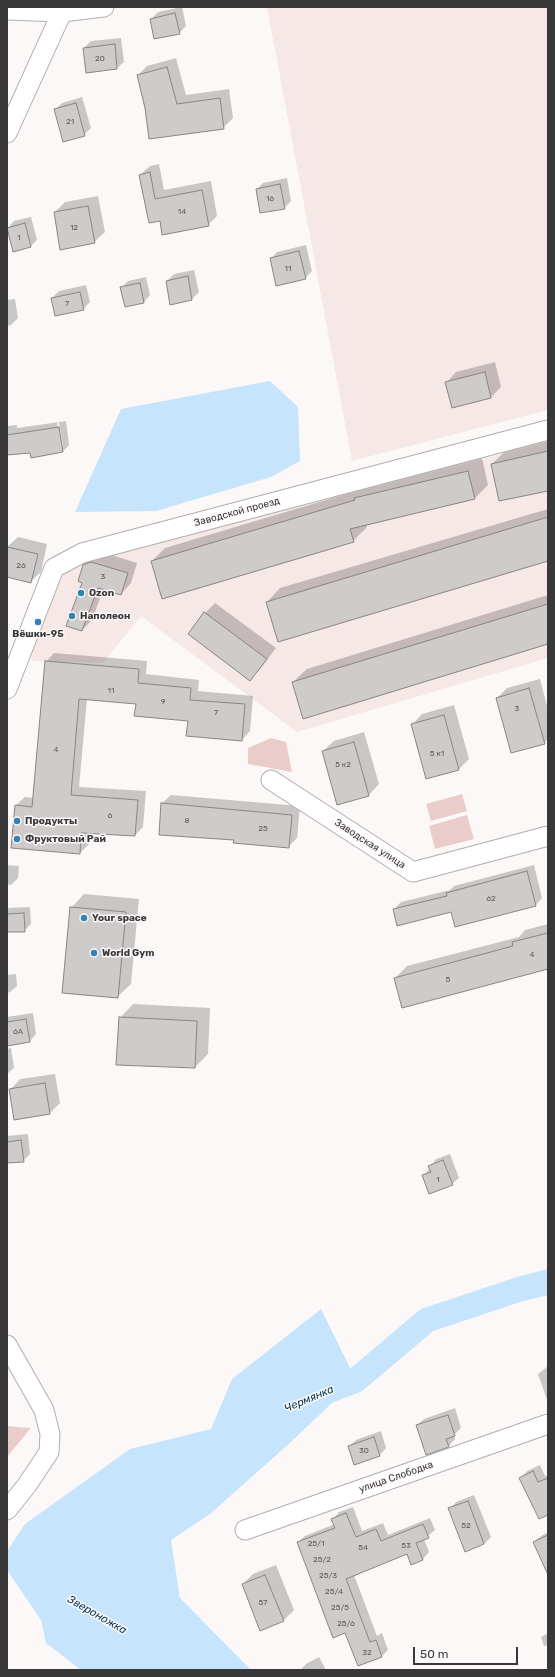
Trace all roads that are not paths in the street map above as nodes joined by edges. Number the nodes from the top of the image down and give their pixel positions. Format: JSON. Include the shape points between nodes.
{"nodes":[{"id":1,"x":104,"y":7,"type":"edge"},
{"id":2,"x":7,"y":10,"type":"edge"},
{"id":3,"x":62,"y":12,"type":"junction"},
{"id":4,"x":7,"y":132,"type":"edge"},
{"id":5,"x":548,"y":430,"type":"edge"},
{"id":6,"x":7,"y":689,"type":"edge"},
{"id":7,"x":271,"y":780,"type":"dead end"},
{"id":8,"x":548,"y":836,"type":"edge"},
{"id":9,"x":7,"y":1345,"type":"edge"},
{"id":10,"x":548,"y":1424,"type":"edge"},
{"id":11,"x":7,"y":1510,"type":"edge"},
{"id":12,"x":245,"y":1530,"type":"dead end"}],
"edges":[{"from":1,"to":3,"type":"street"},
{"from":2,"to":3,"type":"street"},
{"from":3,"to":4,"type":"street"},
{"from":5,"to":6,"type":"street","name":"Заводской проезд","via":[[82,553],[54,568]]},
{"from":7,"to":8,"type":"street","name":"Заводская улица","via":[[413,872]]},
{"from":9,"to":11,"type":"street","via":[[44,1410],[50,1434],[49,1452]]},
{"from":10,"to":12,"type":"street","name":"улица Слободка"}]}
